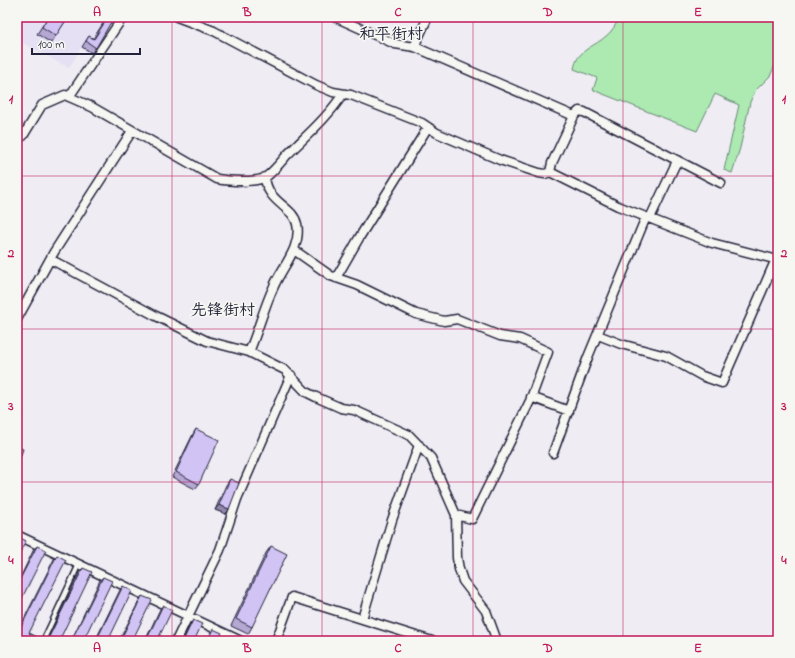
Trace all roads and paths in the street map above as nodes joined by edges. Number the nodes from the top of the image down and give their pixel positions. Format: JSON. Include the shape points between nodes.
{"nodes":[{"id":1,"x":123,"y":17,"type":"edge"},
{"id":2,"x":177,"y":17,"type":"edge"},
{"id":3,"x":335,"y":17,"type":"edge"},
{"id":4,"x":428,"y":17,"type":"edge"},
{"id":5,"x":414,"y":47,"type":"junction"},
{"id":6,"x":343,"y":94,"type":"junction"},
{"id":7,"x":69,"y":97,"type":"junction"},
{"id":8,"x":574,"y":116,"type":"junction"},
{"id":9,"x":428,"y":127,"type":"junction"},
{"id":10,"x":132,"y":131,"type":"junction"},
{"id":11,"x":17,"y":134,"type":"edge"},
{"id":12,"x":677,"y":161,"type":"junction"},
{"id":13,"x":550,"y":172,"type":"junction"},
{"id":14,"x":265,"y":177,"type":"junction"},
{"id":15,"x":721,"y":183,"type":"dead end"},
{"id":16,"x":648,"y":218,"type":"junction"},
{"id":17,"x":294,"y":250,"type":"junction"},
{"id":18,"x":50,"y":259,"type":"junction"},
{"id":19,"x":777,"y":260,"type":"edge"},
{"id":20,"x":336,"y":278,"type":"junction"},
{"id":21,"x":17,"y":319,"type":"edge"},
{"id":22,"x":598,"y":335,"type":"junction"},
{"id":23,"x":249,"y":352,"type":"junction"},
{"id":24,"x":291,"y":375,"type":"junction"},
{"id":25,"x":531,"y":397,"type":"junction"},
{"id":26,"x":569,"y":411,"type":"junction"},
{"id":27,"x":419,"y":445,"type":"junction"},
{"id":28,"x":553,"y":453,"type":"dead end"},
{"id":29,"x":456,"y":515,"type":"junction"},
{"id":30,"x":17,"y":535,"type":"edge"},
{"id":31,"x":79,"y":564,"type":"junction"},
{"id":32,"x":188,"y":616,"type":"junction"},
{"id":33,"x":362,"y":619,"type":"junction"},
{"id":34,"x":43,"y":641,"type":"edge"},
{"id":35,"x":176,"y":641,"type":"edge"},
{"id":36,"x":241,"y":641,"type":"edge"},
{"id":37,"x":276,"y":641,"type":"edge"},
{"id":38,"x":432,"y":641,"type":"edge"},
{"id":39,"x":497,"y":641,"type":"edge"}],
"edges":[{"from":1,"to":7,"type":"street"},
{"from":2,"to":6,"type":"street","via":[[214,31],[316,85]]},
{"from":3,"to":5,"type":"street","via":[[395,44]]},
{"from":4,"to":5,"type":"street"},
{"from":5,"to":8,"type":"street"},
{"from":6,"to":9,"type":"street"},
{"from":6,"to":14,"type":"street","via":[[334,107]]},
{"from":7,"to":10,"type":"street","via":[[92,107]]},
{"from":7,"to":11,"type":"street","via":[[60,96],[42,105],[23,136]]},
{"from":8,"to":12,"type":"street","via":[[579,111],[584,112]]},
{"from":8,"to":13,"type":"street"},
{"from":9,"to":13,"type":"street","via":[[500,160],[539,173]]},
{"from":9,"to":20,"type":"street","via":[[358,238]]},
{"from":10,"to":14,"type":"street","via":[[217,179],[234,181]]},
{"from":10,"to":18,"type":"street"},
{"from":12,"to":15,"type":"street"},
{"from":12,"to":16,"type":"street"},
{"from":13,"to":16,"type":"street"},
{"from":14,"to":17,"type":"street","via":[[272,196],[297,223]]},
{"from":16,"to":19,"type":"street","via":[[712,243]]},
{"from":16,"to":22,"type":"street"},
{"from":17,"to":20,"type":"street"},
{"from":17,"to":23,"type":"street","via":[[274,287]]},
{"from":18,"to":21,"type":"street"},
{"from":18,"to":23,"type":"street","via":[[207,341]]},
{"from":19,"to":22,"type":"street","via":[[722,383],[702,376],[666,356]]},
{"from":20,"to":25,"type":"street","via":[[357,285],[416,314],[439,320],[457,319],[500,336],[520,339],[548,352]]},
{"from":22,"to":26,"type":"street"},
{"from":23,"to":24,"type":"street"},
{"from":24,"to":27,"type":"street","via":[[306,392],[401,431]]},
{"from":24,"to":32,"type":"street","via":[[237,499],[220,550]]},
{"from":25,"to":26,"type":"street"},
{"from":25,"to":29,"type":"street","via":[[472,519]]},
{"from":26,"to":28,"type":"street"},
{"from":27,"to":29,"type":"street","via":[[430,458]]},
{"from":27,"to":33,"type":"street","via":[[392,520]]},
{"from":29,"to":39,"type":"street","via":[[459,569],[463,580],[486,610]]},
{"from":30,"to":31,"type":"street"},
{"from":31,"to":32,"type":"street"},
{"from":31,"to":34,"type":"lane"},
{"from":32,"to":35,"type":"street"},
{"from":32,"to":36,"type":"street"},
{"from":33,"to":37,"type":"street","via":[[292,597]]},
{"from":33,"to":38,"type":"street"}]}
